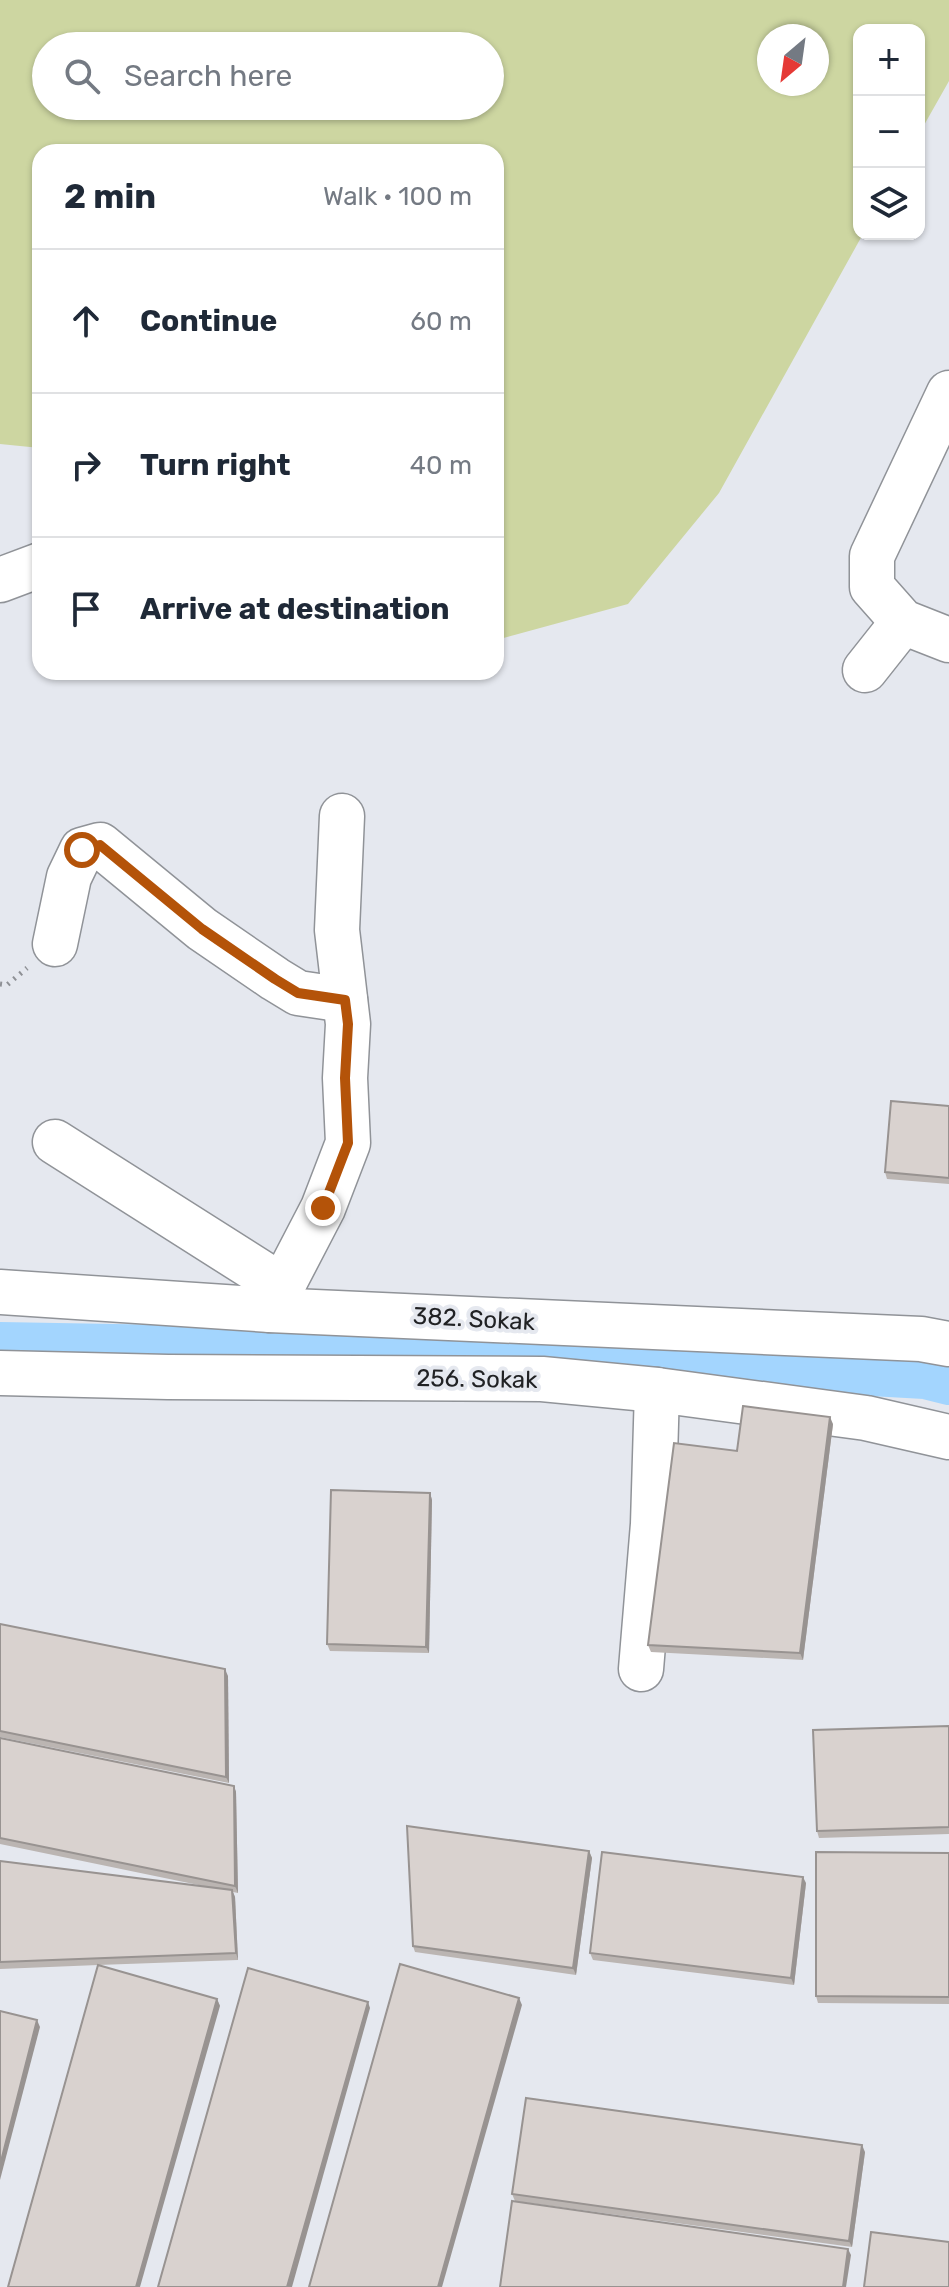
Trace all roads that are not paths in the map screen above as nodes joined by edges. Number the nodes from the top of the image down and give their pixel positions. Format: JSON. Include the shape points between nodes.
{"nodes":[{"id":1,"x":949,"y":393,"type":"edge"},
{"id":2,"x":32,"y":568,"type":"edge"},
{"id":3,"x":0,"y":580,"type":"edge"},
{"id":4,"x":903,"y":622,"type":"junction"},
{"id":5,"x":949,"y":640,"type":"edge"},
{"id":6,"x":865,"y":670,"type":"dead end"},
{"id":7,"x":342,"y":816,"type":"dead end"},
{"id":8,"x":55,"y":944,"type":"dead end"},
{"id":9,"x":345,"y":1000,"type":"junction"},
{"id":10,"x":55,"y":1142,"type":"dead end"},
{"id":11,"x":0,"y":1292,"type":"edge"},
{"id":12,"x":276,"y":1298,"type":"junction"},
{"id":13,"x":949,"y":1344,"type":"edge"},
{"id":14,"x":0,"y":1373,"type":"edge"},
{"id":15,"x":657,"y":1390,"type":"junction"},
{"id":16,"x":949,"y":1437,"type":"edge"},
{"id":17,"x":641,"y":1669,"type":"dead end"}],
"edges":[{"from":1,"to":4,"type":"street","via":[[872,556],[872,587]]},
{"from":2,"to":3,"type":"street"},
{"from":4,"to":5,"type":"street"},
{"from":4,"to":6,"type":"street"},
{"from":7,"to":9,"type":"street","via":[[337,930]]},
{"from":8,"to":9,"type":"street","via":[[69,877],[82,850],[100,845],[202,929],[275,979],[298,993]]},
{"from":9,"to":12,"type":"street","via":[[348,1143],[323,1208]]},
{"from":10,"to":12,"type":"street"},
{"from":11,"to":12,"type":"street","name":"382. Sokak"},
{"from":12,"to":13,"type":"street","name":"382. Sokak"},
{"from":14,"to":15,"type":"street","name":"256. Sokak","via":[[542,1379]]},
{"from":15,"to":16,"type":"street","name":"256. Sokak","via":[[866,1418]]},
{"from":15,"to":17,"type":"street"}]}
